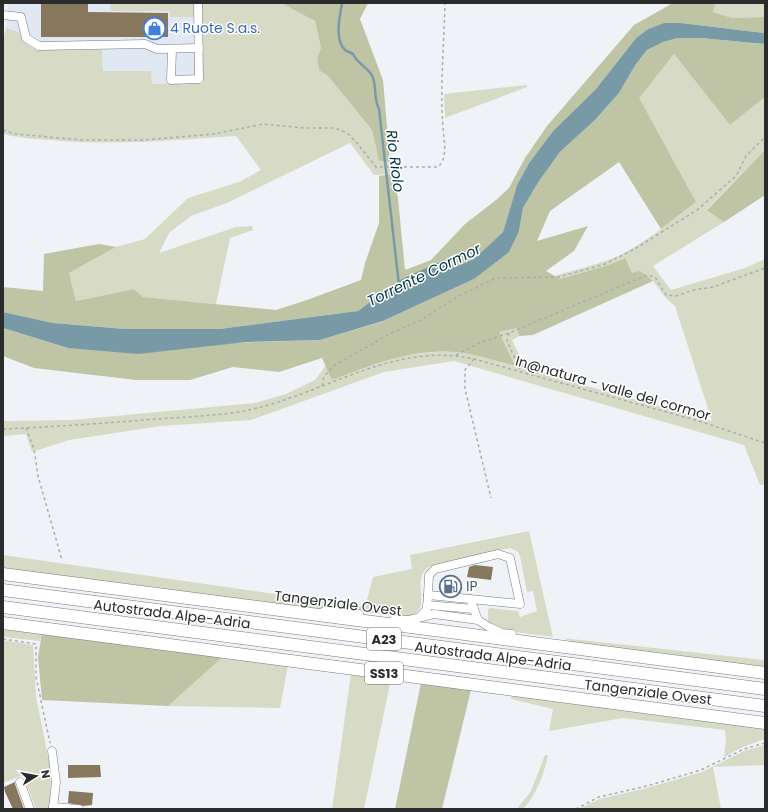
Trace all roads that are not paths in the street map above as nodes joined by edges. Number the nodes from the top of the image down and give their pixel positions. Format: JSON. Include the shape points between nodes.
{"nodes":[{"id":1,"x":198,"y":3,"type":"edge"},
{"id":2,"x":3,"y":15,"type":"edge"},
{"id":3,"x":199,"y":48,"type":"junction"},
{"id":4,"x":172,"y":49,"type":"junction"},
{"id":5,"x":3,"y":574,"type":"edge"},
{"id":6,"x":3,"y":590,"type":"edge"},
{"id":7,"x":428,"y":595,"type":"junction"},
{"id":8,"x":470,"y":599,"type":"junction"},
{"id":9,"x":427,"y":605,"type":"junction"},
{"id":10,"x":3,"y":607,"type":"edge"},
{"id":11,"x":474,"y":609,"type":"junction"},
{"id":12,"x":315,"y":615,"type":"junction"},
{"id":13,"x":420,"y":617,"type":"junction"},
{"id":14,"x":478,"y":620,"type":"junction"},
{"id":15,"x":3,"y":623,"type":"edge"},
{"id":16,"x":576,"y":649,"type":"junction"},
{"id":17,"x":765,"y":674,"type":"edge"},
{"id":18,"x":765,"y":689,"type":"edge"},
{"id":19,"x":765,"y":706,"type":"edge"},
{"id":20,"x":765,"y":723,"type":"edge"},
{"id":21,"x":52,"y":751,"type":"road end"},
{"id":22,"x":20,"y":782,"type":"dead end"},
{"id":23,"x":53,"y":808,"type":"edge"},
{"id":24,"x":30,"y":809,"type":"edge"},
{"id":25,"x":79,"y":809,"type":"edge"}],
"edges":[{"from":1,"to":3,"type":"street"},
{"from":2,"to":4,"type":"street","via":[[21,17],[26,38],[39,46],[145,44],[157,49]]},
{"from":3,"to":4,"type":"street"},
{"from":3,"to":4,"type":"street","via":[[199,79],[171,80]]},
{"from":5,"to":12,"type":"highway","name":"Tangenziale Ovest"},
{"from":6,"to":18,"type":"highway","name":"Autostrada Alpe-Adria","number":"A23"},
{"from":7,"to":8,"type":"street"},
{"from":7,"to":8,"type":"street","via":[[429,575],[435,569],[498,554],[510,558],[520,604]]},
{"from":7,"to":9,"type":"street"},
{"from":8,"to":11,"type":"street"},
{"from":9,"to":11,"type":"street"},
{"from":9,"to":13,"type":"street","via":[[425,613]]},
{"from":10,"to":19,"type":"highway","name":"Autostrada Alpe-Adria","number":"A23"},
{"from":11,"to":14,"type":"street"},
{"from":12,"to":13,"type":"street","via":[[328,610],[399,620]]},
{"from":12,"to":16,"type":"highway","name":"Tangenziale Ovest"},
{"from":13,"to":14,"type":"street","via":[[434,614]]},
{"from":14,"to":16,"type":"street","via":[[502,633],[563,641]]},
{"from":15,"to":20,"type":"highway","name":"Tangenziale Ovest","number":"SS13"},
{"from":16,"to":17,"type":"highway","name":"Tangenziale Ovest"},
{"from":21,"to":23,"type":"street","via":[[56,782]]},
{"from":22,"to":24,"type":"street"},
{"from":23,"to":25,"type":"street"}]}
